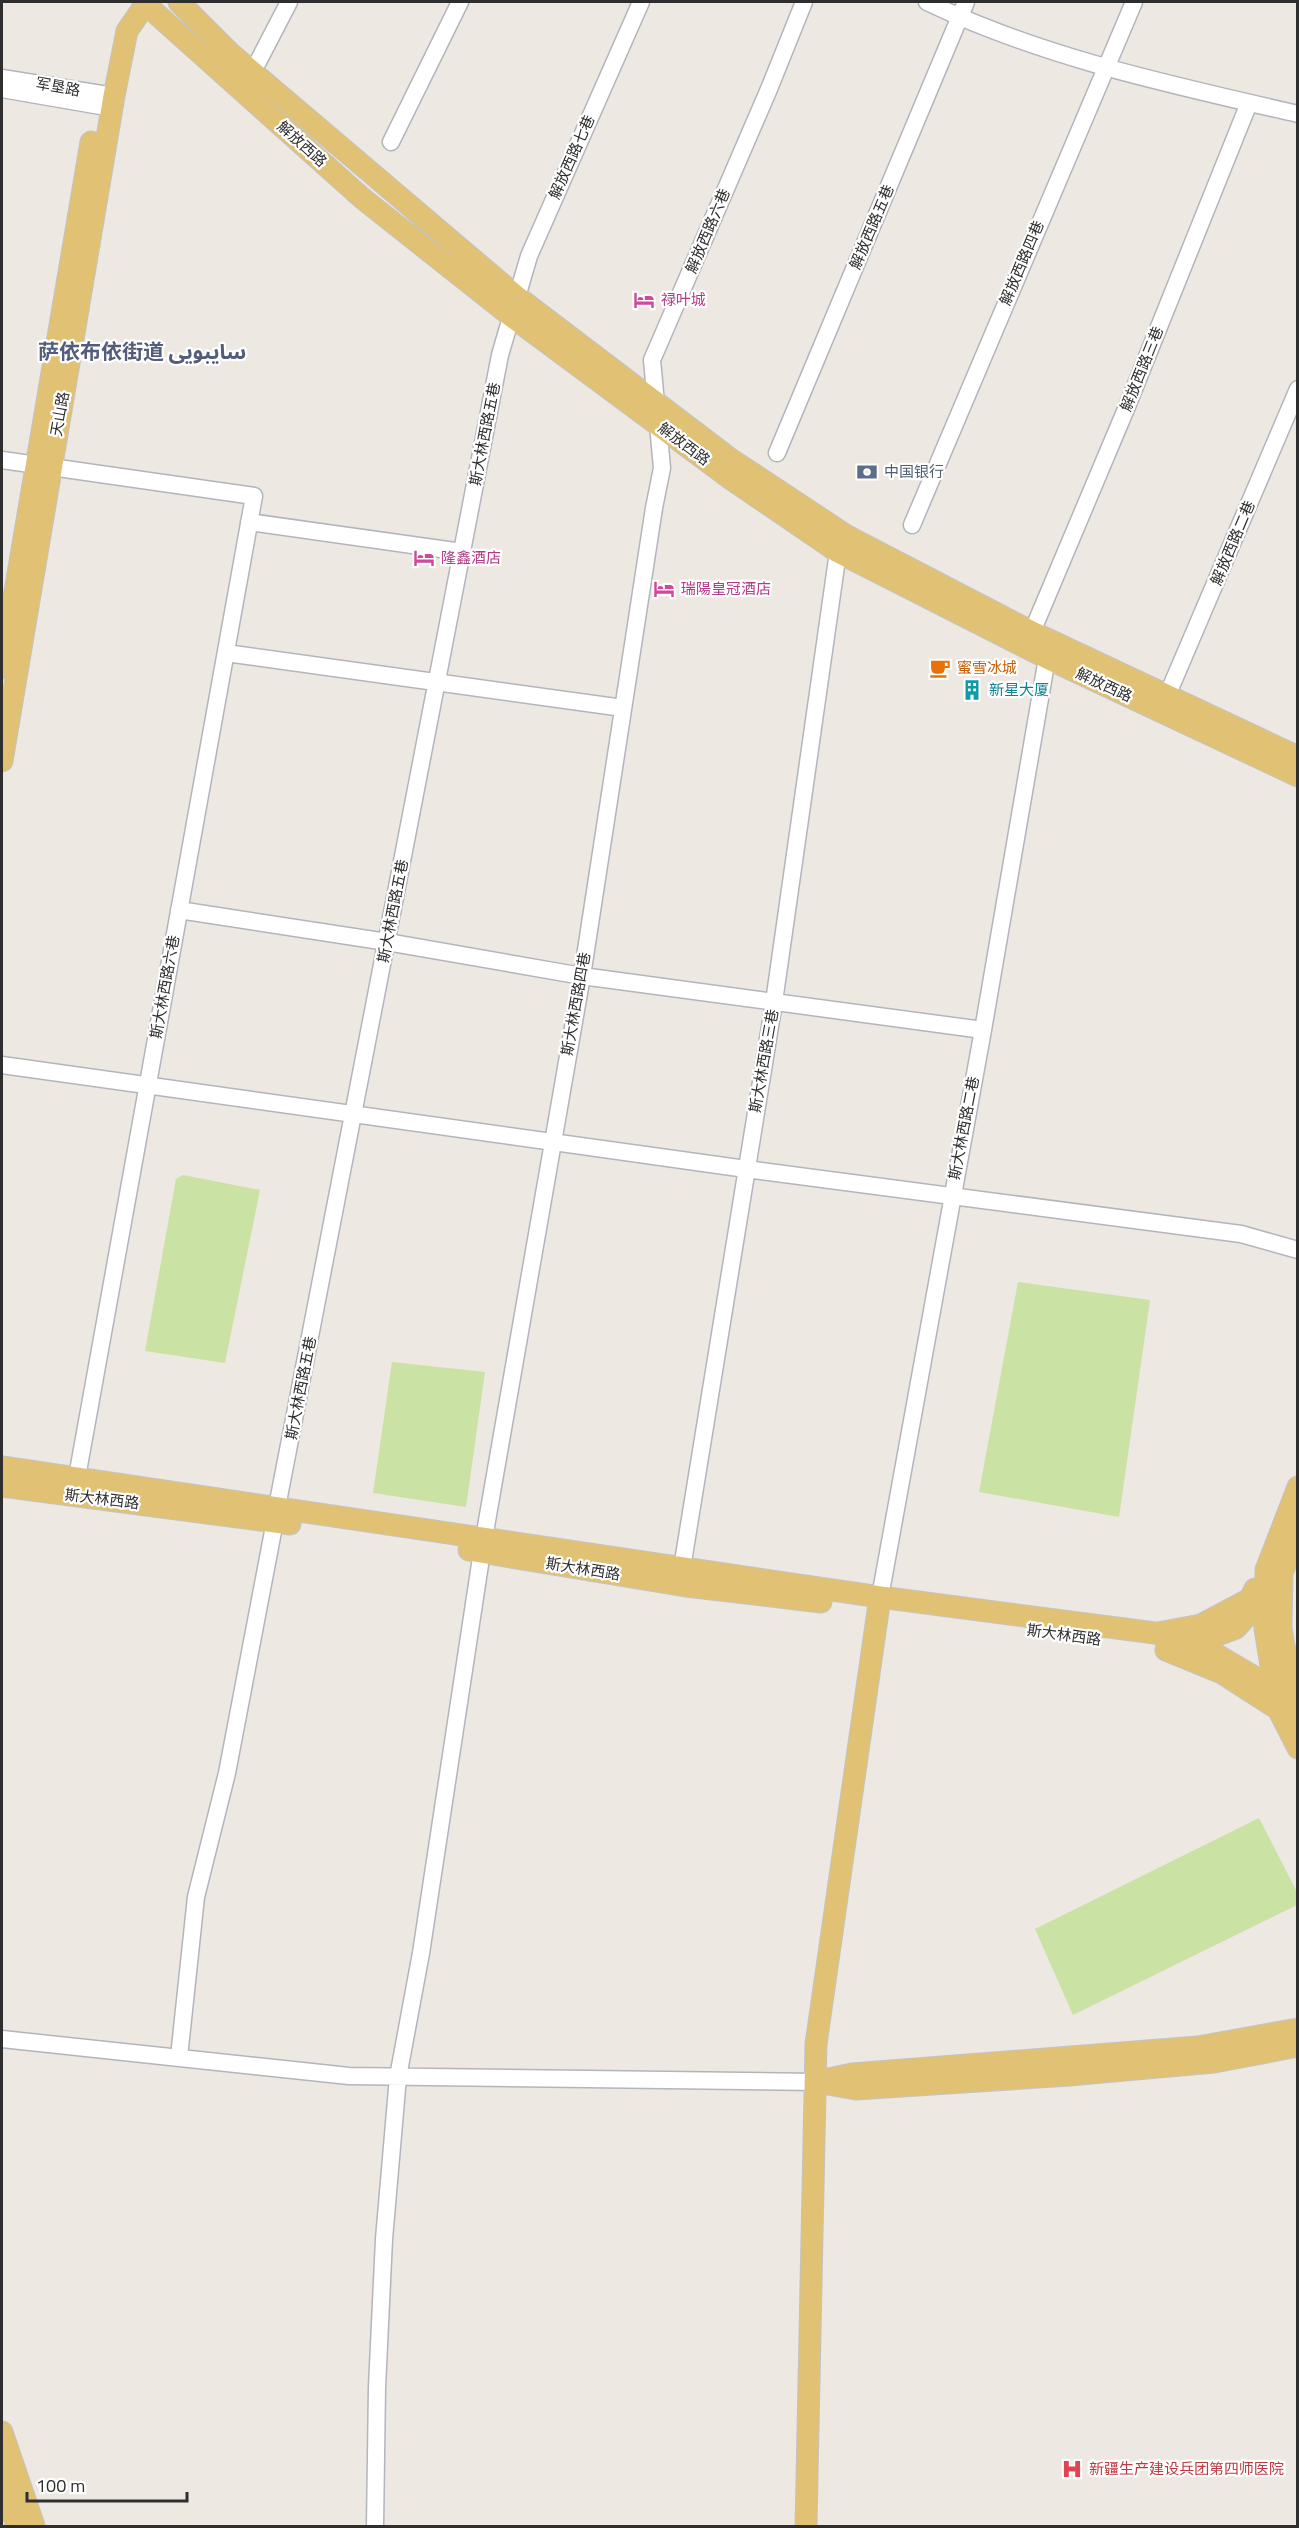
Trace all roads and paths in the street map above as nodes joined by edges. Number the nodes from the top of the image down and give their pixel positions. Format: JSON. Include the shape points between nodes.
{"nodes":[{"id":1,"x":141,"y":2,"type":"edge"},
{"id":2,"x":179,"y":2,"type":"edge"},
{"id":3,"x":289,"y":2,"type":"edge"},
{"id":4,"x":460,"y":2,"type":"edge"},
{"id":5,"x":641,"y":2,"type":"edge"},
{"id":6,"x":804,"y":2,"type":"edge"},
{"id":7,"x":927,"y":2,"type":"edge"},
{"id":8,"x":966,"y":2,"type":"edge"},
{"id":9,"x":1134,"y":2,"type":"edge"},
{"id":10,"x":959,"y":17,"type":"junction"},
{"id":11,"x":1105,"y":69,"type":"junction"},
{"id":12,"x":253,"y":72,"type":"junction"},
{"id":13,"x":2,"y":78,"type":"edge"},
{"id":14,"x":2,"y":89,"type":"edge"},
{"id":15,"x":242,"y":92,"type":"junction"},
{"id":16,"x":106,"y":101,"type":"junction"},
{"id":17,"x":1249,"y":103,"type":"junction"},
{"id":18,"x":1298,"y":114,"type":"edge"},
{"id":19,"x":391,"y":142,"type":"dead end"},
{"id":20,"x":514,"y":306,"type":"junction"},
{"id":21,"x":1298,"y":388,"type":"edge"},
{"id":22,"x":656,"y":402,"type":"junction"},
{"id":23,"x":658,"y":426,"type":"junction"},
{"id":24,"x":777,"y":453,"type":"dead end"},
{"id":25,"x":2,"y":460,"type":"edge"},
{"id":26,"x":43,"y":467,"type":"junction"},
{"id":27,"x":662,"y":468,"type":"joint"},
{"id":28,"x":249,"y":522,"type":"junction"},
{"id":29,"x":912,"y":525,"type":"dead end"},
{"id":30,"x":462,"y":552,"type":"junction"},
{"id":31,"x":838,"y":552,"type":"junction"},
{"id":32,"x":1032,"y":633,"type":"junction"},
{"id":33,"x":226,"y":653,"type":"junction"},
{"id":34,"x":1047,"y":658,"type":"junction"},
{"id":35,"x":2,"y":668,"type":"edge"},
{"id":36,"x":437,"y":683,"type":"junction"},
{"id":37,"x":1167,"y":696,"type":"junction"},
{"id":38,"x":623,"y":708,"type":"junction"},
{"id":39,"x":1298,"y":757,"type":"edge"},
{"id":40,"x":2,"y":761,"type":"edge"},
{"id":41,"x":1298,"y":776,"type":"edge"},
{"id":42,"x":179,"y":910,"type":"junction"},
{"id":43,"x":387,"y":942,"type":"junction"},
{"id":44,"x":582,"y":975,"type":"junction"},
{"id":45,"x":774,"y":1002,"type":"junction"},
{"id":46,"x":983,"y":1030,"type":"junction"},
{"id":47,"x":2,"y":1065,"type":"edge"},
{"id":48,"x":147,"y":1085,"type":"junction"},
{"id":49,"x":354,"y":1113,"type":"junction"},
{"id":50,"x":553,"y":1141,"type":"junction"},
{"id":51,"x":746,"y":1169,"type":"junction"},
{"id":52,"x":952,"y":1195,"type":"junction"},
{"id":53,"x":1298,"y":1250,"type":"edge"},
{"id":54,"x":2,"y":1467,"type":"edge"},
{"id":55,"x":77,"y":1477,"type":"junction"},
{"id":56,"x":2,"y":1486,"type":"edge"},
{"id":57,"x":1298,"y":1487,"type":"edge"},
{"id":58,"x":276,"y":1514,"type":"junction"},
{"id":59,"x":1298,"y":1534,"type":"edge"},
{"id":60,"x":484,"y":1545,"type":"junction"},
{"id":61,"x":682,"y":1568,"type":"junction"},
{"id":62,"x":1274,"y":1572,"type":"junction"},
{"id":63,"x":1266,"y":1596,"type":"junction"},
{"id":64,"x":880,"y":1603,"type":"junction"},
{"id":65,"x":1160,"y":1641,"type":"junction"},
{"id":66,"x":1193,"y":1646,"type":"junction"},
{"id":67,"x":1286,"y":1701,"type":"edge"},
{"id":68,"x":1298,"y":1748,"type":"edge"},
{"id":69,"x":1298,"y":2028,"type":"edge"},
{"id":70,"x":2,"y":2039,"type":"edge"},
{"id":71,"x":1298,"y":2046,"type":"edge"},
{"id":72,"x":178,"y":2058,"type":"junction"},
{"id":73,"x":398,"y":2077,"type":"junction"},
{"id":74,"x":815,"y":2082,"type":"junction"},
{"id":75,"x":2,"y":2432,"type":"edge"},
{"id":76,"x":2,"y":2482,"type":"edge"},
{"id":77,"x":17,"y":2526,"type":"edge"},
{"id":78,"x":34,"y":2526,"type":"edge"},
{"id":79,"x":375,"y":2526,"type":"edge"},
{"id":80,"x":806,"y":2526,"type":"edge"}],
"edges":[{"from":1,"to":15,"type":"main road","name":"解放西路"},
{"from":1,"to":16,"type":"main road","name":"天山路","via":[[113,27]]},
{"from":2,"to":12,"type":"main road","name":"解放西路"},
{"from":3,"to":12,"type":"street"},
{"from":4,"to":19,"type":"street"},
{"from":5,"to":20,"type":"street","name":"解放西路七巷","via":[[529,256]]},
{"from":6,"to":22,"type":"street","name":"解放西路六巷","via":[[652,360]]},
{"from":7,"to":10,"type":"street"},
{"from":8,"to":10,"type":"street","name":"解放西路五巷"},
{"from":9,"to":11,"type":"street","name":"解放西路四巷"},
{"from":10,"to":11,"type":"street"},
{"from":10,"to":24,"type":"street","name":"解放西路五巷"},
{"from":11,"to":17,"type":"street"},
{"from":11,"to":29,"type":"street","name":"解放西路四巷"},
{"from":12,"to":15,"type":"street"},
{"from":12,"to":20,"type":"main road","name":"解放西路"},
{"from":13,"to":16,"type":"street","name":"军垦路"},
{"from":14,"to":16,"type":"street","name":"军垦路"},
{"from":15,"to":20,"type":"main road","name":"解放西路","via":[[362,198]]},
{"from":16,"to":26,"type":"main road","name":"天山路"},
{"from":17,"to":18,"type":"street"},
{"from":17,"to":32,"type":"street","name":"解放西路三巷"},
{"from":20,"to":22,"type":"main road","name":"解放西路"},
{"from":20,"to":23,"type":"main road","name":"解放西路"},
{"from":20,"to":30,"type":"street","name":"斯大林西路五巷","via":[[500,355]]},
{"from":21,"to":37,"type":"street","name":"解放西路二巷"},
{"from":22,"to":23,"type":"street","name":"解放西路六巷"},
{"from":22,"to":32,"type":"main road","name":"解放西路","via":[[729,458],[847,536]]},
{"from":23,"to":27,"type":"street","name":"解放西路六巷"},
{"from":23,"to":31,"type":"main road","name":"解放西路"},
{"from":25,"to":26,"type":"street"},
{"from":26,"to":28,"type":"street","name":"斯大林西路六巷","via":[[254,496]]},
{"from":26,"to":35,"type":"main road","name":"天山路"},
{"from":26,"to":40,"type":"main road","name":"天山路"},
{"from":27,"to":38,"type":"street","name":"斯大林西路四巷"},
{"from":28,"to":30,"type":"street"},
{"from":28,"to":33,"type":"street","name":"斯大林西路六巷"},
{"from":30,"to":36,"type":"street","name":"斯大林西路五巷"},
{"from":31,"to":34,"type":"main road","name":"解放西路"},
{"from":31,"to":45,"type":"street","name":"斯大林西路三巷"},
{"from":32,"to":37,"type":"main road","name":"解放西路"},
{"from":33,"to":36,"type":"street"},
{"from":33,"to":42,"type":"street","name":"斯大林西路六巷"},
{"from":34,"to":41,"type":"main road","name":"解放西路"},
{"from":34,"to":46,"type":"street","name":"斯大林西路二巷"},
{"from":36,"to":38,"type":"street"},
{"from":36,"to":43,"type":"street","name":"斯大林西路五巷"},
{"from":37,"to":39,"type":"main road","name":"解放西路"},
{"from":38,"to":44,"type":"street","name":"斯大林西路四巷"},
{"from":42,"to":43,"type":"street"},
{"from":42,"to":48,"type":"street","name":"斯大林西路六巷"},
{"from":43,"to":44,"type":"street"},
{"from":43,"to":49,"type":"street","name":"斯大林西路五巷"},
{"from":44,"to":45,"type":"street"},
{"from":44,"to":50,"type":"street","name":"斯大林西路四巷"},
{"from":45,"to":46,"type":"street"},
{"from":45,"to":51,"type":"street","name":"斯大林西路三巷"},
{"from":46,"to":52,"type":"street","name":"斯大林西路二巷"},
{"from":47,"to":48,"type":"street"},
{"from":48,"to":49,"type":"street"},
{"from":48,"to":55,"type":"street","name":"斯大林西路六巷"},
{"from":49,"to":50,"type":"street"},
{"from":49,"to":58,"type":"street","name":"斯大林西路五巷"},
{"from":50,"to":51,"type":"street"},
{"from":50,"to":60,"type":"street","name":"斯大林西路四巷"},
{"from":51,"to":52,"type":"street"},
{"from":51,"to":61,"type":"street","name":"斯大林西路三巷"},
{"from":52,"to":53,"type":"street","via":[[1241,1234]]},
{"from":52,"to":64,"type":"street","name":"斯大林西路二巷"},
{"from":54,"to":55,"type":"main road","name":"斯大林西路"},
{"from":55,"to":58,"type":"main road","name":"斯大林西路"},
{"from":56,"to":58,"type":"main road","name":"斯大林西路"},
{"from":57,"to":62,"type":"main road"},
{"from":58,"to":60,"type":"main road","name":"斯大林西路"},
{"from":58,"to":72,"type":"street","name":"斯大林西路五巷","via":[[227,1773],[196,1897]]},
{"from":59,"to":62,"type":"main road"},
{"from":60,"to":61,"type":"main road","name":"斯大林西路"},
{"from":60,"to":64,"type":"main road","name":"斯大林西路","via":[[686,1586]]},
{"from":60,"to":73,"type":"street","name":"斯大林西路四巷"},
{"from":61,"to":64,"type":"main road","name":"斯大林西路"},
{"from":62,"to":63,"type":"main road"},
{"from":62,"to":65,"type":"main road","via":[[1250,1599]]},
{"from":62,"to":67,"type":"main road"},
{"from":63,"to":66,"type":"main road","via":[[1236,1628]]},
{"from":63,"to":67,"type":"main road","via":[[1264,1629]]},
{"from":64,"to":65,"type":"main road","name":"斯大林西路"},
{"from":64,"to":74,"type":"main road","via":[[816,2044]]},
{"from":65,"to":66,"type":"main road"},
{"from":65,"to":67,"type":"main road"},
{"from":66,"to":67,"type":"main road","via":[[1210,1651]]},
{"from":67,"to":68,"type":"main road"},
{"from":69,"to":74,"type":"main road","via":[[1198,2047],[852,2074]]},
{"from":70,"to":72,"type":"street"},
{"from":71,"to":74,"type":"main road","via":[[1214,2062],[1069,2075],[856,2088]]},
{"from":72,"to":73,"type":"street","via":[[349,2076]]},
{"from":73,"to":74,"type":"street"},
{"from":73,"to":79,"type":"street","name":"斯大林西路四巷","via":[[383,2251]]},
{"from":74,"to":80,"type":"main road"},
{"from":75,"to":78,"type":"main road"},
{"from":76,"to":77,"type":"main road"}]}
